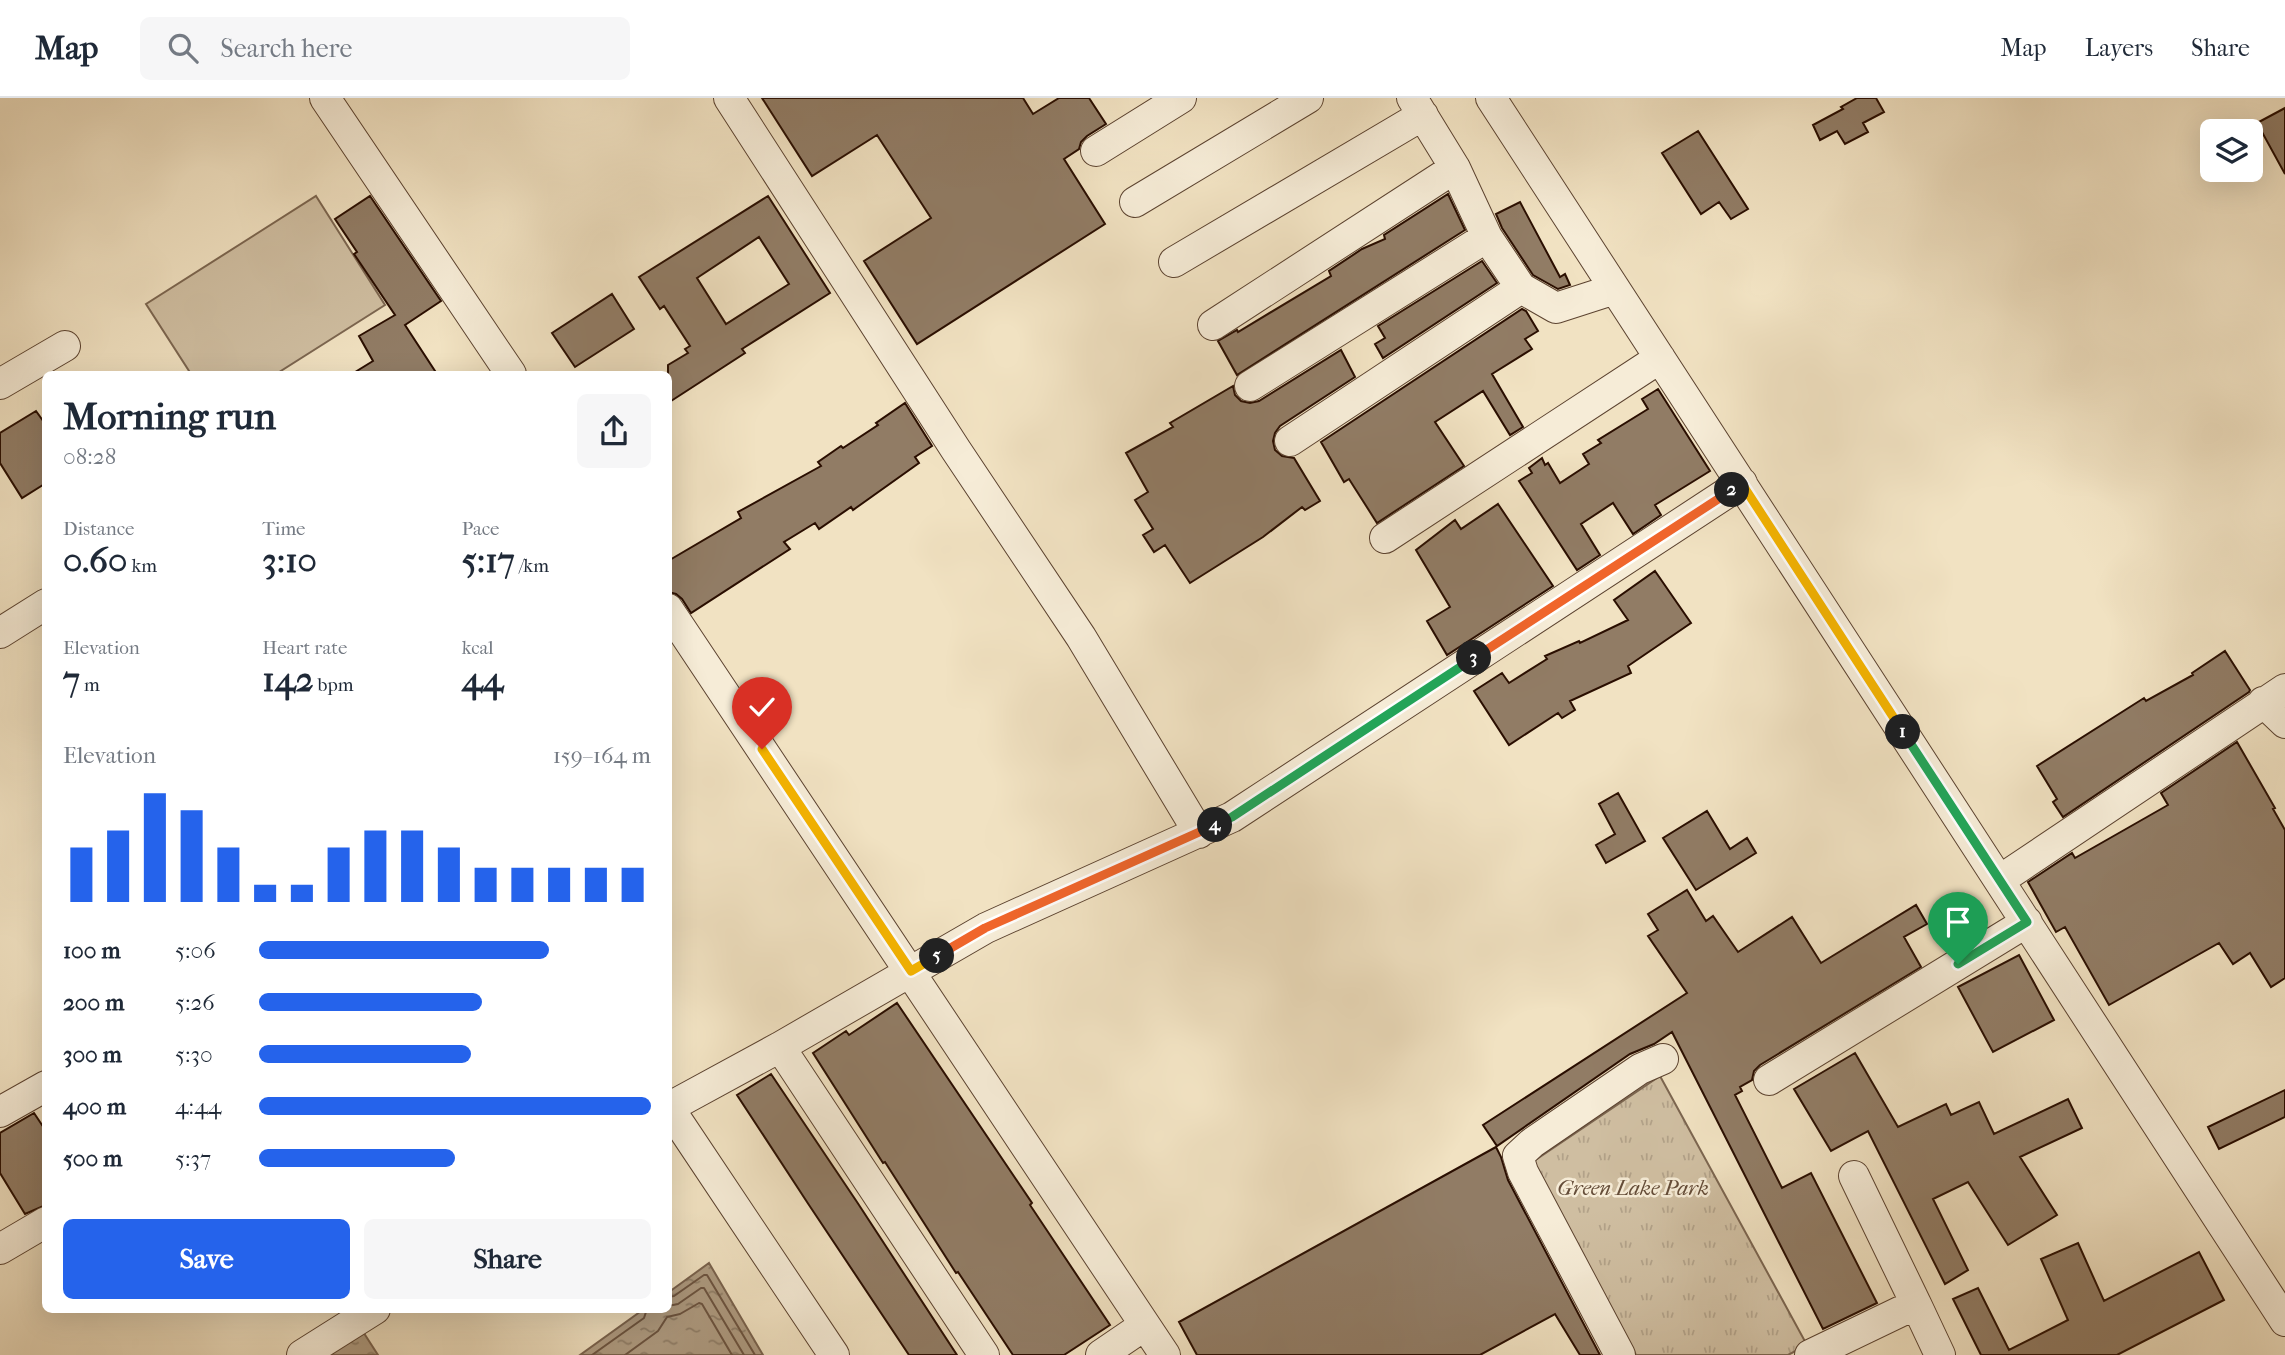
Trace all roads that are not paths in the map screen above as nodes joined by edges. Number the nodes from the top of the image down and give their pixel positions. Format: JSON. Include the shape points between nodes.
{"nodes":[{"id":1,"x":325,"y":98,"type":"edge"},
{"id":2,"x":729,"y":98,"type":"edge"},
{"id":3,"x":1181,"y":98,"type":"edge"},
{"id":4,"x":1308,"y":98,"type":"edge"},
{"id":5,"x":1491,"y":98,"type":"edge"},
{"id":6,"x":1417,"y":107,"type":"edge"},
{"id":7,"x":1096,"y":151,"type":"dead end"},
{"id":8,"x":1455,"y":168,"type":"junction"},
{"id":9,"x":1135,"y":202,"type":"dead end"},
{"id":10,"x":1487,"y":237,"type":"junction"},
{"id":11,"x":1174,"y":262,"type":"dead end"},
{"id":12,"x":1521,"y":288,"type":"junction"},
{"id":13,"x":1615,"y":289,"type":"junction"},
{"id":14,"x":1213,"y":325,"type":"dead end"},
{"id":15,"x":65,"y":346,"type":"dead end"},
{"id":16,"x":1660,"y":358,"type":"junction"},
{"id":17,"x":509,"y":371,"type":"edge"},
{"id":18,"x":0,"y":384,"type":"edge"},
{"id":19,"x":1251,"y":386,"type":"dead end"},
{"id":20,"x":1290,"y":441,"type":"dead end"},
{"id":21,"x":1742,"y":484,"type":"junction"},
{"id":22,"x":1385,"y":538,"type":"dead end"},
{"id":23,"x":42,"y":607,"type":"edge"},
{"id":24,"x":672,"y":615,"type":"edge"},
{"id":25,"x":0,"y":633,"type":"edge"},
{"id":26,"x":2274,"y":696,"type":"edge"},
{"id":27,"x":2285,"y":723,"type":"edge"},
{"id":28,"x":1199,"y":833,"type":"junction"},
{"id":29,"x":2000,"y":880,"type":"junction"},
{"id":30,"x":2027,"y":922,"type":"junction"},
{"id":31,"x":911,"y":971,"type":"junction"},
{"id":32,"x":780,"y":1047,"type":"junction"},
{"id":33,"x":1663,"y":1059,"type":"dead end"},
{"id":34,"x":1769,"y":1080,"type":"dead end"},
{"id":35,"x":42,"y":1088,"type":"edge"},
{"id":36,"x":672,"y":1106,"type":"edge"},
{"id":37,"x":0,"y":1112,"type":"edge"},
{"id":38,"x":672,"y":1112,"type":"edge"},
{"id":39,"x":1854,"y":1176,"type":"dead end"},
{"id":40,"x":42,"y":1224,"type":"edge"},
{"id":41,"x":0,"y":1249,"type":"edge"},
{"id":42,"x":1916,"y":1304,"type":"junction"},
{"id":43,"x":370,"y":1313,"type":"edge"},
{"id":44,"x":2285,"y":1321,"type":"edge"},
{"id":45,"x":1145,"y":1325,"type":"junction"},
{"id":46,"x":302,"y":1355,"type":"edge"},
{"id":47,"x":834,"y":1355,"type":"edge"},
{"id":48,"x":984,"y":1355,"type":"edge"},
{"id":49,"x":1101,"y":1355,"type":"edge"},
{"id":50,"x":1165,"y":1355,"type":"edge"},
{"id":51,"x":1620,"y":1355,"type":"edge"},
{"id":52,"x":1810,"y":1355,"type":"edge"},
{"id":53,"x":1940,"y":1355,"type":"edge"}],
"edges":[{"from":1,"to":17,"type":"street"},
{"from":2,"to":28,"type":"street","via":[[1081,637]]},
{"from":3,"to":7,"type":"street"},
{"from":4,"to":9,"type":"street"},
{"from":5,"to":13,"type":"street"},
{"from":6,"to":8,"type":"street"},
{"from":6,"to":11,"type":"street"},
{"from":8,"to":10,"type":"street"},
{"from":8,"to":14,"type":"street"},
{"from":10,"to":12,"type":"street"},
{"from":10,"to":19,"type":"street"},
{"from":12,"to":13,"type":"street","via":[[1556,308]]},
{"from":12,"to":20,"type":"street"},
{"from":13,"to":16,"type":"street"},
{"from":15,"to":18,"type":"street"},
{"from":16,"to":21,"type":"street"},
{"from":16,"to":22,"type":"street"},
{"from":21,"to":28,"type":"street","via":[[1244,809]]},
{"from":21,"to":29,"type":"street"},
{"from":23,"to":25,"type":"street"},
{"from":24,"to":31,"type":"street"},
{"from":26,"to":27,"type":"street"},
{"from":26,"to":29,"type":"street"},
{"from":28,"to":31,"type":"street","via":[[985,928]]},
{"from":29,"to":30,"type":"street"},
{"from":30,"to":34,"type":"street"},
{"from":30,"to":44,"type":"street"},
{"from":31,"to":32,"type":"street"},
{"from":31,"to":45,"type":"street"},
{"from":32,"to":36,"type":"street"},
{"from":32,"to":48,"type":"street"},
{"from":33,"to":51,"type":"street","via":[[1640,1069],[1518,1156]]},
{"from":35,"to":37,"type":"street"},
{"from":38,"to":47,"type":"street"},
{"from":39,"to":42,"type":"street"},
{"from":40,"to":41,"type":"street"},
{"from":42,"to":52,"type":"street"},
{"from":42,"to":53,"type":"street"},
{"from":43,"to":46,"type":"street"},
{"from":45,"to":49,"type":"street"},
{"from":45,"to":50,"type":"street"}]}
